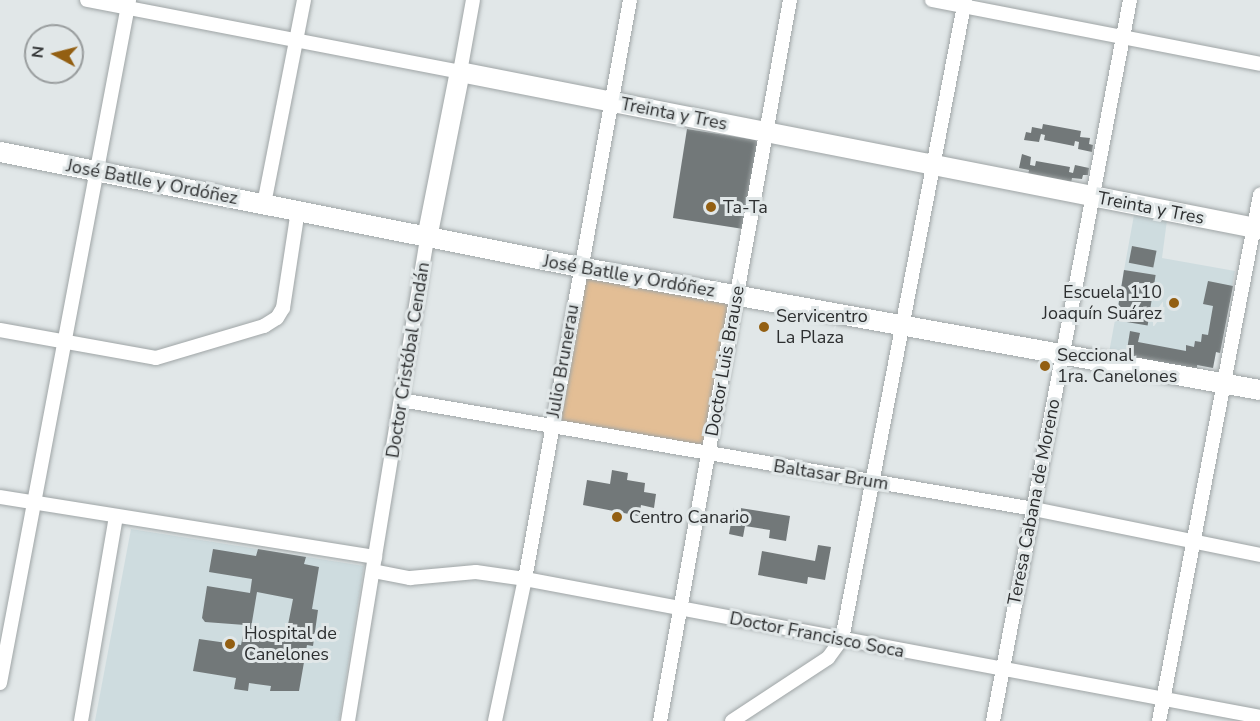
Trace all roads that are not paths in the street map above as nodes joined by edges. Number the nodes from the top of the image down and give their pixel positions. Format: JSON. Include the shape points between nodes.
{"nodes":[{"id":1,"x":87,"y":0,"type":"edge"},
{"id":2,"x":304,"y":0,"type":"edge"},
{"id":3,"x":473,"y":0,"type":"edge"},
{"id":4,"x":630,"y":0,"type":"edge"},
{"id":5,"x":790,"y":0,"type":"edge"},
{"id":6,"x":932,"y":0,"type":"edge"},
{"id":7,"x":1130,"y":0,"type":"edge"},
{"id":8,"x":964,"y":3,"type":"edge"},
{"id":9,"x":128,"y":4,"type":"edge"},
{"id":10,"x":1123,"y":38,"type":"junction"},
{"id":11,"x":296,"y":40,"type":"junction"},
{"id":12,"x":1260,"y":64,"type":"edge"},
{"id":13,"x":460,"y":72,"type":"junction"},
{"id":14,"x":610,"y":102,"type":"junction"},
{"id":15,"x":766,"y":132,"type":"junction"},
{"id":16,"x":0,"y":152,"type":"edge"},
{"id":17,"x":934,"y":165,"type":"junction"},
{"id":18,"x":97,"y":170,"type":"junction"},
{"id":19,"x":1260,"y":195,"type":"edge"},
{"id":20,"x":1091,"y":196,"type":"junction"},
{"id":21,"x":264,"y":204,"type":"junction"},
{"id":22,"x":298,"y":210,"type":"junction"},
{"id":23,"x":1257,"y":229,"type":"edge"},
{"id":24,"x":428,"y":238,"type":"junction"},
{"id":25,"x":579,"y":267,"type":"junction"},
{"id":26,"x":737,"y":296,"type":"junction"},
{"id":27,"x":904,"y":324,"type":"junction"},
{"id":28,"x":0,"y":330,"type":"edge"},
{"id":29,"x":63,"y":343,"type":"junction"},
{"id":30,"x":1062,"y":353,"type":"junction"},
{"id":31,"x":1224,"y":384,"type":"junction"},
{"id":32,"x":1260,"y":390,"type":"edge"},
{"id":33,"x":401,"y":400,"type":"junction"},
{"id":34,"x":552,"y":424,"type":"junction"},
{"id":35,"x":708,"y":455,"type":"junction"},
{"id":36,"x":872,"y":480,"type":"junction"},
{"id":37,"x":0,"y":497,"type":"edge"},
{"id":38,"x":33,"y":503,"type":"junction"},
{"id":39,"x":1034,"y":509,"type":"junction"},
{"id":40,"x":116,"y":517,"type":"junction"},
{"id":41,"x":1192,"y":542,"type":"junction"},
{"id":42,"x":1260,"y":555,"type":"edge"},
{"id":43,"x":374,"y":564,"type":"junction"},
{"id":44,"x":525,"y":579,"type":"junction"},
{"id":45,"x":678,"y":609,"type":"junction"},
{"id":46,"x":842,"y":639,"type":"junction"},
{"id":47,"x":1002,"y":670,"type":"junction"},
{"id":48,"x":0,"y":680,"type":"edge"},
{"id":49,"x":1162,"y":699,"type":"junction"},
{"id":50,"x":1260,"y":717,"type":"edge"},
{"id":51,"x":81,"y":721,"type":"edge"},
{"id":52,"x":348,"y":721,"type":"edge"},
{"id":53,"x":495,"y":721,"type":"edge"},
{"id":54,"x":660,"y":721,"type":"edge"},
{"id":55,"x":732,"y":721,"type":"edge"},
{"id":56,"x":993,"y":721,"type":"edge"},
{"id":57,"x":1159,"y":721,"type":"edge"}],
"edges":[{"from":1,"to":9,"type":"street","name":"Treinta y Tres"},
{"from":2,"to":11,"type":"street"},
{"from":3,"to":13,"type":"street","name":"Doctor Cristóbal Cendán"},
{"from":4,"to":14,"type":"street","name":"Julio Brunerau"},
{"from":5,"to":15,"type":"street","name":"Doctor Luis Brause"},
{"from":6,"to":8,"type":"street"},
{"from":7,"to":10,"type":"street","name":"Teresa Cabana de Moreno"},
{"from":8,"to":10,"type":"street"},
{"from":8,"to":17,"type":"street"},
{"from":9,"to":11,"type":"street","name":"Treinta y Tres"},
{"from":9,"to":18,"type":"street"},
{"from":10,"to":12,"type":"street"},
{"from":10,"to":20,"type":"street","name":"Teresa Cabana de Moreno"},
{"from":11,"to":13,"type":"street","name":"Treinta y Tres"},
{"from":11,"to":21,"type":"street"},
{"from":13,"to":14,"type":"street","name":"Treinta y Tres"},
{"from":13,"to":24,"type":"street","name":"Doctor Cristóbal Cendán"},
{"from":14,"to":15,"type":"street","name":"Treinta y Tres"},
{"from":14,"to":25,"type":"street","name":"Julio Brunerau"},
{"from":15,"to":17,"type":"street","name":"Treinta y Tres"},
{"from":15,"to":26,"type":"street","name":"Doctor Luis Brause"},
{"from":16,"to":18,"type":"street","name":"José Batlle y Ordóñez"},
{"from":17,"to":20,"type":"street","name":"Treinta y Tres"},
{"from":17,"to":27,"type":"street"},
{"from":18,"to":21,"type":"street","name":"José Batlle y Ordóñez"},
{"from":18,"to":29,"type":"street"},
{"from":19,"to":23,"type":"street"},
{"from":20,"to":23,"type":"street","name":"Treinta y Tres"},
{"from":20,"to":30,"type":"street","name":"Teresa Cabana de Moreno"},
{"from":21,"to":22,"type":"street","name":"José Batlle y Ordóñez"},
{"from":22,"to":24,"type":"street","name":"José Batlle y Ordóñez"},
{"from":22,"to":29,"type":"street","via":[[283,308],[277,318],[264,326],[156,358]]},
{"from":23,"to":31,"type":"street"},
{"from":24,"to":25,"type":"street","name":"José Batlle y Ordóñez"},
{"from":24,"to":33,"type":"street","name":"Doctor Cristóbal Cendán"},
{"from":25,"to":26,"type":"street","name":"José Batlle y Ordóñez"},
{"from":25,"to":34,"type":"street","name":"Julio Brunerau"},
{"from":26,"to":27,"type":"street","name":"José Batlle y Ordóñez"},
{"from":26,"to":35,"type":"street","name":"Doctor Luis Brause"},
{"from":27,"to":30,"type":"street","name":"José Batlle y Ordóñez"},
{"from":27,"to":36,"type":"street"},
{"from":28,"to":29,"type":"street"},
{"from":29,"to":38,"type":"street"},
{"from":30,"to":31,"type":"street","name":"José Batlle y Ordóñez"},
{"from":30,"to":39,"type":"street","name":"Teresa Cabana de Moreno"},
{"from":31,"to":32,"type":"street","name":"José Batlle y Ordóñez"},
{"from":31,"to":41,"type":"street"},
{"from":33,"to":34,"type":"street","name":"Baltasar Brum"},
{"from":33,"to":43,"type":"street","name":"Doctor Cristóbal Cendán"},
{"from":34,"to":35,"type":"street","name":"Baltasar Brum"},
{"from":34,"to":44,"type":"street","name":"Julio Brunerau"},
{"from":35,"to":36,"type":"street","name":"Baltasar Brum"},
{"from":35,"to":45,"type":"street","name":"Doctor Luis Brause"},
{"from":36,"to":39,"type":"street","name":"Baltasar Brum"},
{"from":36,"to":46,"type":"street"},
{"from":37,"to":38,"type":"street","name":"Doctor Francisco Soca"},
{"from":38,"to":40,"type":"street","name":"Doctor Francisco Soca"},
{"from":38,"to":48,"type":"street"},
{"from":39,"to":41,"type":"street","name":"Baltasar Brum"},
{"from":39,"to":47,"type":"street","name":"Teresa Cabana de Moreno"},
{"from":40,"to":43,"type":"street","name":"Doctor Francisco Soca"},
{"from":40,"to":51,"type":"street"},
{"from":41,"to":42,"type":"street","name":"Baltasar Brum"},
{"from":41,"to":49,"type":"street"},
{"from":43,"to":44,"type":"street","name":"Doctor Francisco Soca","via":[[410,578],[476,572]]},
{"from":43,"to":52,"type":"street","name":"Doctor Cristóbal Cendán"},
{"from":44,"to":45,"type":"street","name":"Doctor Francisco Soca"},
{"from":44,"to":53,"type":"street","name":"Julio Brunerau"},
{"from":45,"to":46,"type":"street","name":"Doctor Francisco Soca"},
{"from":45,"to":54,"type":"street","name":"Doctor Luis Brause"},
{"from":46,"to":47,"type":"street","name":"Doctor Francisco Soca"},
{"from":46,"to":55,"type":"street","via":[[828,658]]},
{"from":47,"to":49,"type":"street","name":"Doctor Francisco Soca"},
{"from":47,"to":56,"type":"street","name":"Teresa Cabana de Moreno"},
{"from":49,"to":50,"type":"street","name":"Doctor Francisco Soca"},
{"from":49,"to":57,"type":"street"}]}
